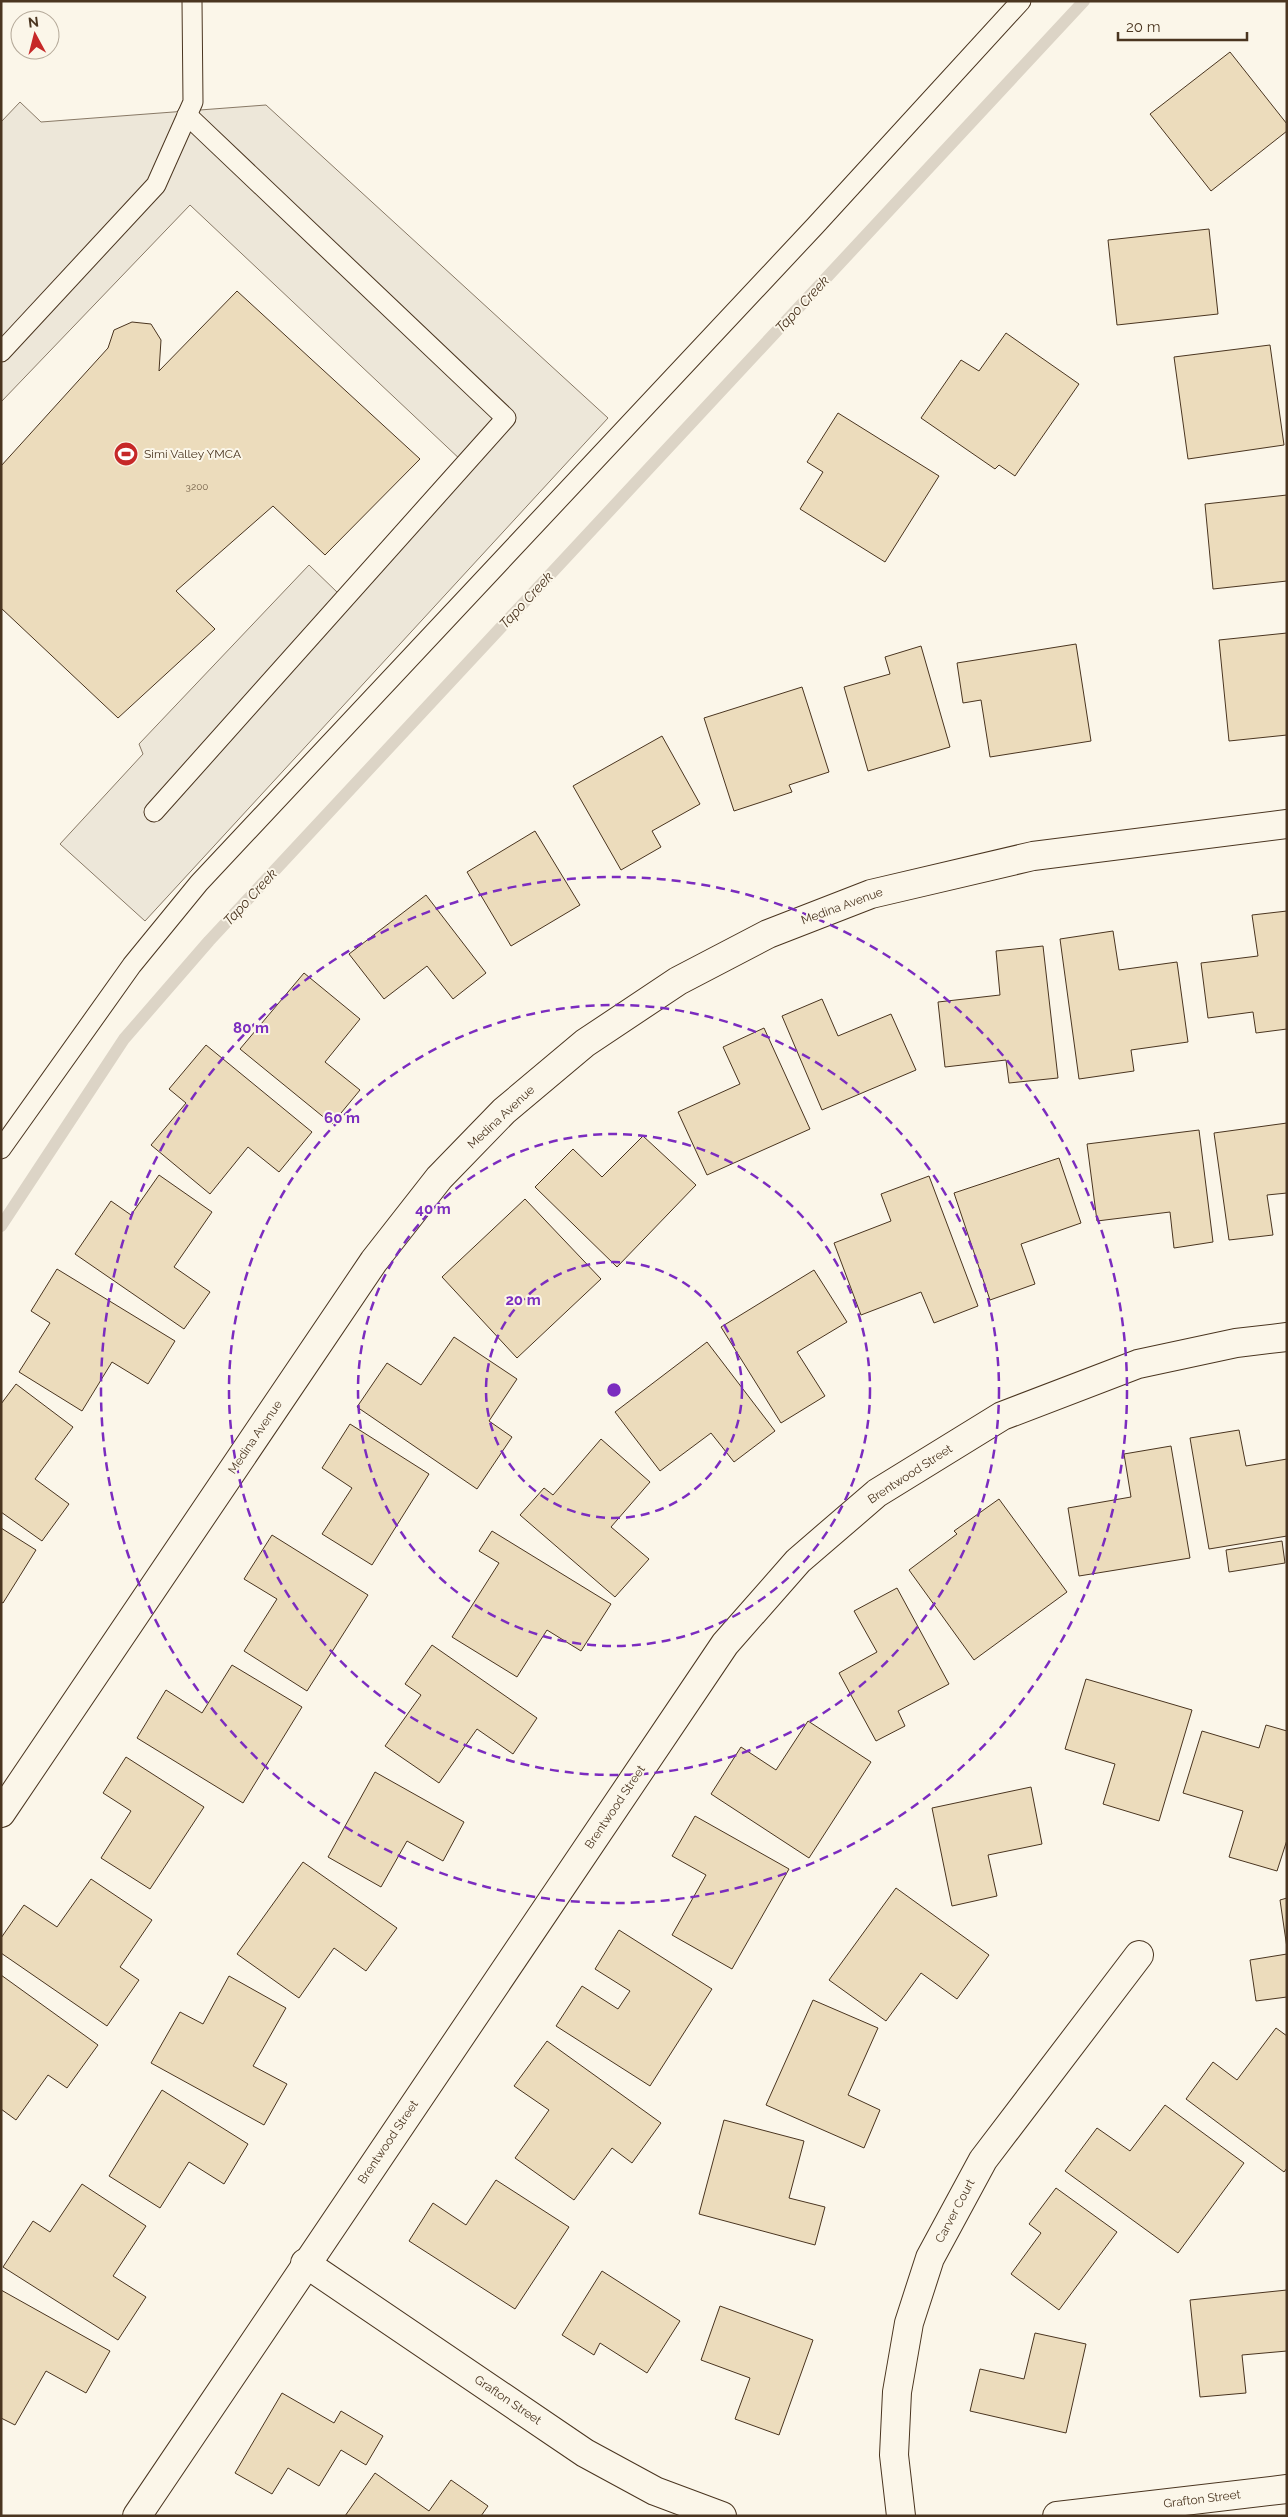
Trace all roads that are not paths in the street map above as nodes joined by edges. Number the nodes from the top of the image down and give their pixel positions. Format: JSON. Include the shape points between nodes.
{"nodes":[{"id":1,"x":192,"y":1,"type":"edge"},
{"id":2,"x":1021,"y":1,"type":"edge"},
{"id":3,"x":186,"y":115,"type":"junction"},
{"id":4,"x":1,"y":352,"type":"edge"},
{"id":5,"x":154,"y":812,"type":"dead end"},
{"id":6,"x":1287,"y":824,"type":"edge"},
{"id":7,"x":1,"y":1149,"type":"edge"},
{"id":8,"x":1287,"y":1337,"type":"edge"},
{"id":9,"x":1,"y":1813,"type":"edge"},
{"id":10,"x":1138,"y":1955,"type":"dead end"},
{"id":11,"x":305,"y":2264,"type":"junction"},
{"id":12,"x":1287,"y":2489,"type":"edge"},
{"id":13,"x":137,"y":2516,"type":"edge"},
{"id":14,"x":722,"y":2516,"type":"edge"},
{"id":15,"x":901,"y":2516,"type":"edge"},
{"id":16,"x":1057,"y":2516,"type":"edge"}],
"edges":[{"from":1,"to":3,"type":"lane","via":[[193,102]]},
{"from":2,"to":7,"type":"lane","via":[[199,883],[132,965]]},
{"from":3,"to":4,"type":"lane","via":[[156,185]]},
{"from":3,"to":5,"type":"lane","via":[[506,418]]},
{"from":6,"to":9,"type":"street","name":"Medina Avenue","via":[[1033,856],[871,894],[768,934],[678,980],[585,1043],[504,1111],[439,1178],[374,1261]]},
{"from":8,"to":11,"type":"street","name":"Brentwood Street","via":[[1236,1343],[1138,1364],[1002,1416],[877,1493],[798,1561],[725,1644]]},
{"from":10,"to":15,"type":"street","name":"Carver Court","via":[[983,2160],[930,2258],[909,2323],[897,2392],[894,2455]]},
{"from":11,"to":13,"type":"street","name":"Brentwood Street"},
{"from":11,"to":14,"type":"street","name":"Grafton Street","via":[[585,2453],[655,2491]]},
{"from":12,"to":16,"type":"street","name":"Grafton Street"}]}
